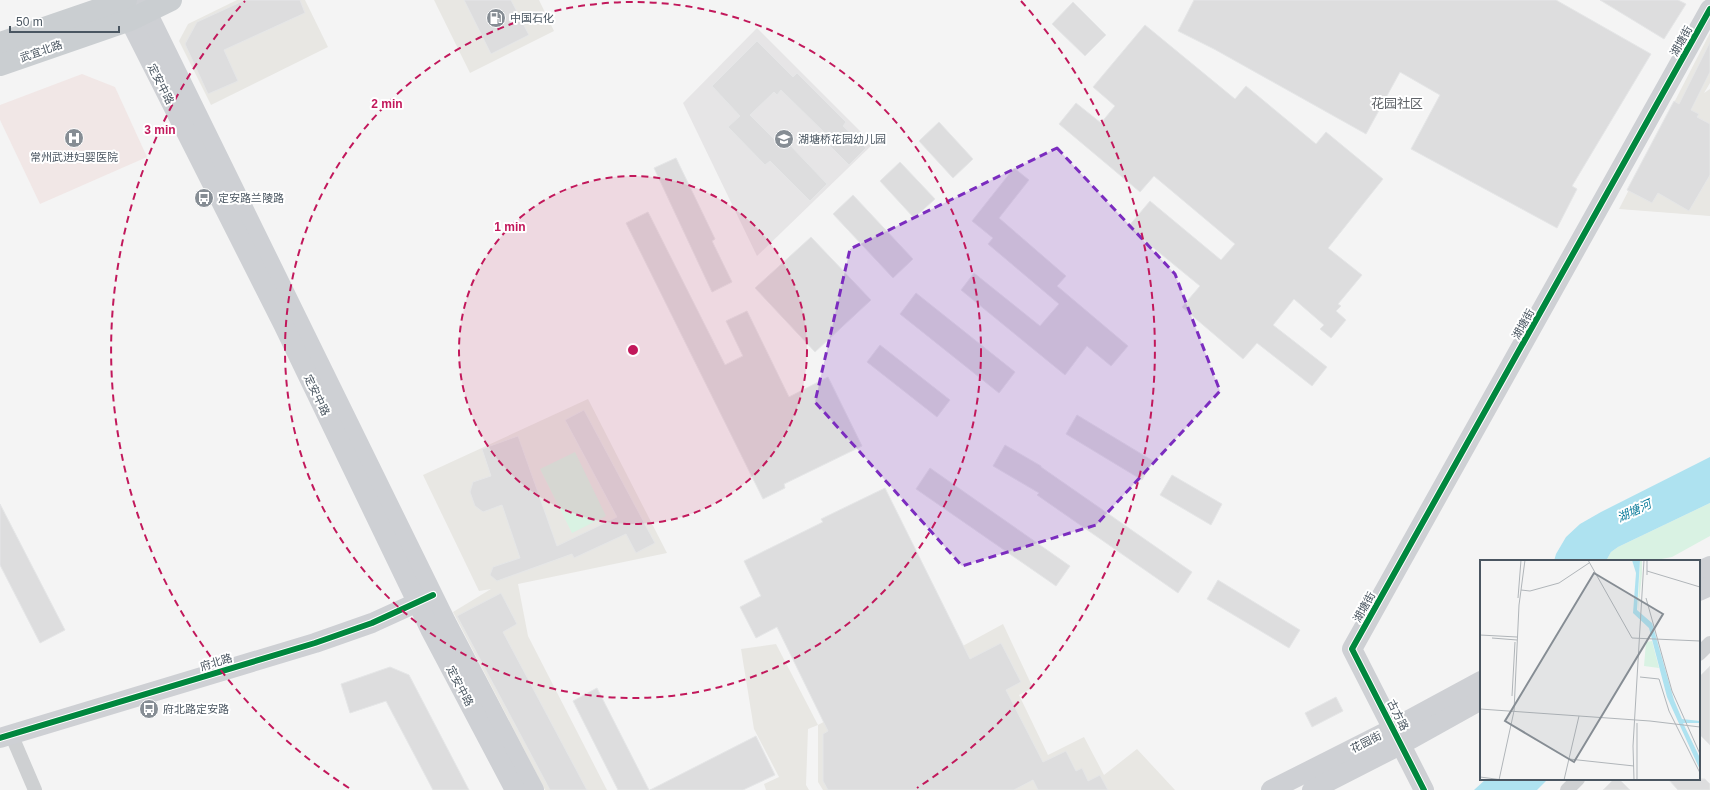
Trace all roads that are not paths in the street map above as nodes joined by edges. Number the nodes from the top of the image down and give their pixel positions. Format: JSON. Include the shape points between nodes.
{"nodes":[{"id":1,"x":171,"y":0,"type":"edge"},
{"id":2,"x":131,"y":6,"type":"edge"},
{"id":3,"x":1710,"y":9,"type":"edge"},
{"id":4,"x":0,"y":43,"type":"edge"},
{"id":5,"x":0,"y":65,"type":"edge"},
{"id":6,"x":1710,"y":566,"type":"edge"},
{"id":7,"x":1700,"y":571,"type":"edge"},
{"id":8,"x":1710,"y":586,"type":"edge"},
{"id":9,"x":1700,"y":591,"type":"edge"},
{"id":10,"x":425,"y":598,"type":"junction"},
{"id":11,"x":1710,"y":642,"type":"edge"},
{"id":12,"x":1352,"y":649,"type":"joint"},
{"id":13,"x":1700,"y":653,"type":"edge"},
{"id":14,"x":1480,"y":682,"type":"edge"},
{"id":15,"x":1480,"y":700,"type":"edge"},
{"id":16,"x":5,"y":736,"type":"edge"},
{"id":17,"x":1398,"y":736,"type":"junction"},
{"id":18,"x":1577,"y":780,"type":"edge"},
{"id":19,"x":35,"y":790,"type":"edge"},
{"id":20,"x":515,"y":790,"type":"edge"},
{"id":21,"x":534,"y":790,"type":"edge"},
{"id":22,"x":1271,"y":790,"type":"edge"},
{"id":23,"x":1312,"y":790,"type":"edge"},
{"id":24,"x":1424,"y":790,"type":"edge"},
{"id":25,"x":1567,"y":790,"type":"edge"}],
"edges":[{"from":1,"to":2,"type":"main road","name":"武宜北路"},
{"from":2,"to":4,"type":"main road","name":"武宜北路"},
{"from":2,"to":5,"type":"main road","name":"武宜北路"},
{"from":2,"to":10,"type":"main road","name":"定安中路","via":[[403,575]]},
{"from":3,"to":12,"type":"main road","name":"湖塘街"},
{"from":6,"to":7,"type":"main road"},
{"from":8,"to":9,"type":"main road"},
{"from":10,"to":16,"type":"main road","name":"府北路","via":[[372,623],[315,642]]},
{"from":10,"to":20,"type":"main road","name":"定安中路","via":[[430,629]]},
{"from":10,"to":21,"type":"main road","name":"定安中路"},
{"from":11,"to":13,"type":"street"},
{"from":12,"to":17,"type":"main road","name":"古方路"},
{"from":14,"to":17,"type":"main road","name":"花园街"},
{"from":15,"to":17,"type":"main road","name":"花园街"},
{"from":16,"to":19,"type":"street"},
{"from":17,"to":22,"type":"main road","name":"花园街"},
{"from":17,"to":23,"type":"main road","name":"花园街"},
{"from":17,"to":24,"type":"main road","name":"古方路"},
{"from":18,"to":25,"type":"street"}]}
